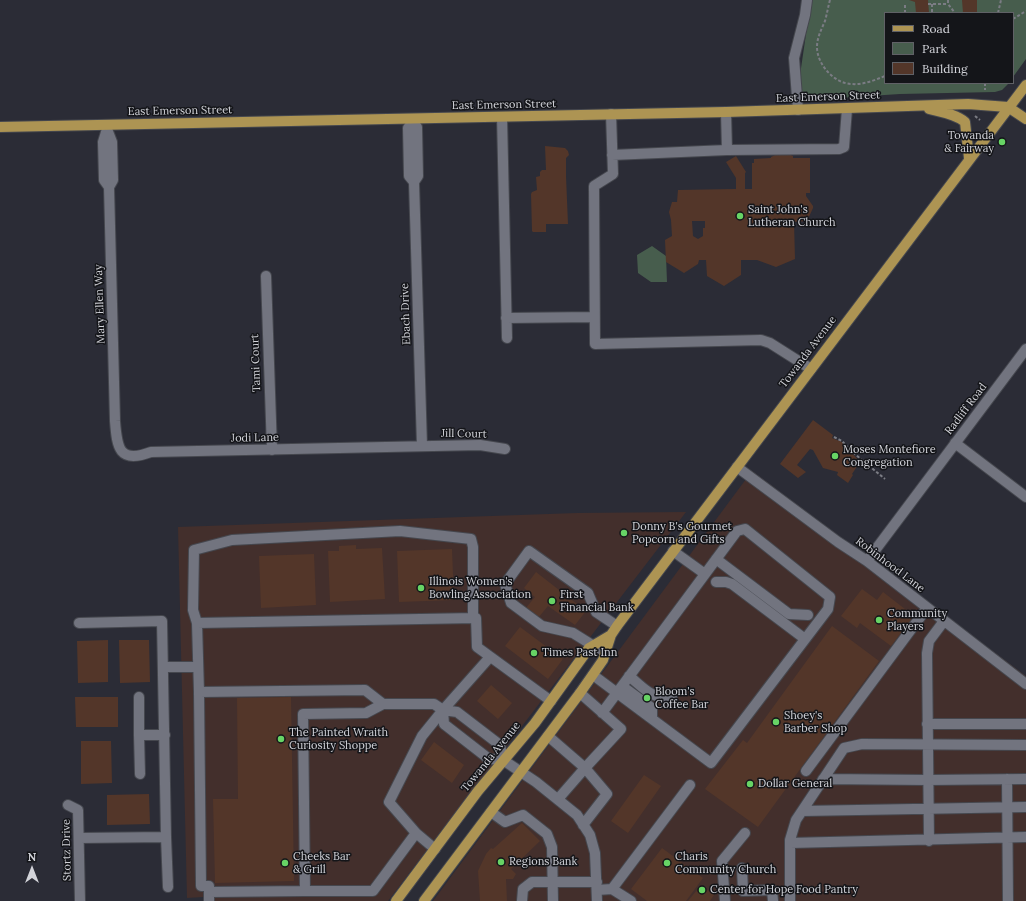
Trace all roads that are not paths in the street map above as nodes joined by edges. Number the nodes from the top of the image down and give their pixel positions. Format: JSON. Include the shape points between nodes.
{"nodes":[{"id":1,"x":807,"y":0,"type":"edge"},
{"id":2,"x":1026,"y":85,"type":"edge"},
{"id":3,"x":920,"y":106,"type":"junction"},
{"id":4,"x":1008,"y":107,"type":"junction"},
{"id":5,"x":847,"y":109,"type":"junction"},
{"id":6,"x":798,"y":110,"type":"junction"},
{"id":7,"x":726,"y":112,"type":"junction"},
{"id":8,"x":611,"y":114,"type":"junction"},
{"id":9,"x":502,"y":117,"type":"junction"},
{"id":10,"x":1026,"y":119,"type":"edge"},
{"id":11,"x":413,"y":120,"type":"junction"},
{"id":12,"x":0,"y":127,"type":"edge"},
{"id":13,"x":107,"y":127,"type":"junction"},
{"id":14,"x":727,"y":150,"type":"junction"},
{"id":15,"x":612,"y":155,"type":"junction"},
{"id":16,"x":969,"y":158,"type":"junction"},
{"id":17,"x":266,"y":276,"type":"dead end"},
{"id":18,"x":594,"y":316,"type":"junction"},
{"id":19,"x":506,"y":318,"type":"junction"},
{"id":20,"x":507,"y":338,"type":"dead end"},
{"id":21,"x":1026,"y":349,"type":"edge"},
{"id":22,"x":811,"y":369,"type":"junction"},
{"id":23,"x":115,"y":421,"type":"joint"},
{"id":24,"x":955,"y":443,"type":"junction"},
{"id":25,"x":422,"y":446,"type":"junction"},
{"id":26,"x":505,"y":449,"type":"dead end"},
{"id":27,"x":272,"y":450,"type":"junction"},
{"id":28,"x":737,"y":467,"type":"junction"},
{"id":29,"x":1026,"y":497,"type":"edge"},
{"id":30,"x":673,"y":551,"type":"junction"},
{"id":31,"x":716,"y":559,"type":"junction"},
{"id":32,"x":866,"y":561,"type":"junction"},
{"id":33,"x":705,"y":574,"type":"junction"},
{"id":34,"x":716,"y":582,"type":"dead end"},
{"id":35,"x":927,"y":608,"type":"junction"},
{"id":36,"x":808,"y":615,"type":"dead end"},
{"id":37,"x":473,"y":618,"type":"junction"},
{"id":38,"x":944,"y":621,"type":"junction"},
{"id":39,"x":78,"y":623,"type":"dead end"},
{"id":40,"x":197,"y":623,"type":"junction"},
{"id":41,"x":617,"y":626,"type":"junction"},
{"id":42,"x":611,"y":635,"type":"junction"},
{"id":43,"x":805,"y":639,"type":"junction"},
{"id":44,"x":594,"y":646,"type":"junction"},
{"id":45,"x":605,"y":654,"type":"junction"},
{"id":46,"x":490,"y":657,"type":"junction"},
{"id":47,"x":198,"y":666,"type":"junction"},
{"id":48,"x":163,"y":667,"type":"junction"},
{"id":49,"x":593,"y":675,"type":"junction"},
{"id":50,"x":629,"y":676,"type":"junction"},
{"id":51,"x":1026,"y":684,"type":"edge"},
{"id":52,"x":619,"y":689,"type":"junction"},
{"id":53,"x":199,"y":692,"type":"junction"},
{"id":54,"x":580,"y":693,"type":"junction"},
{"id":55,"x":139,"y":697,"type":"dead end"},
{"id":56,"x":672,"y":698,"type":"dead end"},
{"id":57,"x":550,"y":701,"type":"junction"},
{"id":58,"x":383,"y":704,"type":"junction"},
{"id":59,"x":443,"y":710,"type":"junction"},
{"id":60,"x":602,"y":713,"type":"junction"},
{"id":61,"x":927,"y":724,"type":"junction"},
{"id":62,"x":1026,"y":724,"type":"edge"},
{"id":63,"x":140,"y":734,"type":"junction"},
{"id":64,"x":165,"y":734,"type":"junction"},
{"id":65,"x":548,"y":736,"type":"junction"},
{"id":66,"x":927,"y":745,"type":"junction"},
{"id":67,"x":1026,"y":745,"type":"edge"},
{"id":68,"x":503,"y":760,"type":"junction"},
{"id":69,"x":585,"y":768,"type":"junction"},
{"id":70,"x":806,"y":771,"type":"dead end"},
{"id":71,"x":521,"y":772,"type":"junction"},
{"id":72,"x":140,"y":774,"type":"dead end"},
{"id":73,"x":823,"y":779,"type":"junction"},
{"id":74,"x":1007,"y":779,"type":"junction"},
{"id":75,"x":1026,"y":779,"type":"edge"},
{"id":76,"x":928,"y":780,"type":"junction"},
{"id":77,"x":690,"y":785,"type":"dead end"},
{"id":78,"x":558,"y":799,"type":"junction"},
{"id":79,"x":68,"y":805,"type":"dead end"},
{"id":80,"x":1026,"y":807,"type":"edge"},
{"id":81,"x":1007,"y":808,"type":"junction"},
{"id":82,"x":928,"y":810,"type":"junction"},
{"id":83,"x":802,"y":811,"type":"junction"},
{"id":84,"x":492,"y":812,"type":"junction"},
{"id":85,"x":583,"y":824,"type":"junction"},
{"id":86,"x":416,"y":833,"type":"junction"},
{"id":87,"x":746,"y":833,"type":"dead end"},
{"id":88,"x":166,"y":837,"type":"junction"},
{"id":89,"x":80,"y":838,"type":"junction"},
{"id":90,"x":1007,"y":838,"type":"junction"},
{"id":91,"x":1026,"y":838,"type":"edge"},
{"id":92,"x":929,"y":840,"type":"junction"},
{"id":93,"x":790,"y":843,"type":"junction"},
{"id":94,"x":435,"y":849,"type":"junction"},
{"id":95,"x":742,"y":868,"type":"dead end"},
{"id":96,"x":553,"y":882,"type":"junction"},
{"id":97,"x":597,"y":886,"type":"junction"},
{"id":98,"x":168,"y":887,"type":"dead end"},
{"id":99,"x":612,"y":889,"type":"junction"},
{"id":100,"x":305,"y":891,"type":"junction"},
{"id":101,"x":209,"y":896,"type":"edge"},
{"id":102,"x":80,"y":901,"type":"edge"},
{"id":103,"x":396,"y":901,"type":"edge"},
{"id":104,"x":424,"y":901,"type":"edge"},
{"id":105,"x":522,"y":901,"type":"edge"},
{"id":106,"x":553,"y":901,"type":"edge"},
{"id":107,"x":597,"y":901,"type":"edge"},
{"id":108,"x":631,"y":901,"type":"edge"},
{"id":109,"x":725,"y":901,"type":"edge"},
{"id":110,"x":773,"y":901,"type":"edge"},
{"id":111,"x":790,"y":901,"type":"edge"},
{"id":112,"x":1008,"y":901,"type":"edge"}],
"edges":[{"from":1,"to":6,"type":"street","via":[[794,58]]},
{"from":2,"to":4,"type":"main road","name":"Towanda Avenue"},
{"from":3,"to":4,"type":"main road","name":"East Emerson Street","via":[[968,104]]},
{"from":3,"to":5,"type":"main road","name":"East Emerson Street"},
{"from":3,"to":16,"type":"main road","via":[[965,122]]},
{"from":4,"to":10,"type":"main road"},
{"from":4,"to":16,"type":"main road","name":"Towanda Avenue"},
{"from":5,"to":6,"type":"main road","name":"East Emerson Street"},
{"from":5,"to":14,"type":"street","via":[[844,147],[839,149]]},
{"from":6,"to":7,"type":"main road","name":"East Emerson Street"},
{"from":7,"to":8,"type":"main road","name":"East Emerson Street"},
{"from":7,"to":14,"type":"street"},
{"from":8,"to":9,"type":"main road","name":"East Emerson Street"},
{"from":8,"to":15,"type":"street"},
{"from":9,"to":11,"type":"main road","name":"East Emerson Street"},
{"from":9,"to":19,"type":"street"},
{"from":11,"to":13,"type":"main road","name":"East Emerson Street"},
{"from":11,"to":25,"type":"street","name":"Ebach Drive","via":[[408,128],[409,176],[414,182]]},
{"from":12,"to":13,"type":"main road","name":"East Emerson Street"},
{"from":13,"to":23,"type":"street","name":"Mary Ellen Way","via":[[112,142],[113,180],[109,187]]},
{"from":14,"to":15,"type":"street"},
{"from":15,"to":18,"type":"street","via":[[612,174],[594,186]]},
{"from":16,"to":22,"type":"main road","name":"Towanda Avenue"},
{"from":17,"to":27,"type":"street","name":"Tami Court"},
{"from":18,"to":19,"type":"street"},
{"from":18,"to":22,"type":"street","via":[[595,344],[761,340]]},
{"from":19,"to":20,"type":"street"},
{"from":21,"to":24,"type":"street","name":"Radliff Road"},
{"from":22,"to":28,"type":"main road","name":"Towanda Avenue"},
{"from":23,"to":27,"type":"street","name":"Jodi Lane","via":[[120,450],[129,456],[139,457],[151,452]]},
{"from":24,"to":29,"type":"street"},
{"from":24,"to":32,"type":"street","name":"Radliff Road"},
{"from":25,"to":26,"type":"street","name":"Jill Court","via":[[480,445]]},
{"from":25,"to":27,"type":"street","name":"Jodi Lane"},
{"from":28,"to":30,"type":"main road","name":"Towanda Avenue"},
{"from":28,"to":32,"type":"street","name":"Robinhood Lane"},
{"from":30,"to":33,"type":"street"},
{"from":30,"to":41,"type":"main road","name":"Towanda Avenue"},
{"from":31,"to":33,"type":"street"},
{"from":31,"to":36,"type":"street","via":[[789,614]]},
{"from":31,"to":43,"type":"street","via":[[737,531],[745,529],[830,597],[828,609]]},
{"from":32,"to":35,"type":"street","name":"Robinhood Lane"},
{"from":33,"to":50,"type":"street"},
{"from":34,"to":43,"type":"street","via":[[732,584]]},
{"from":35,"to":38,"type":"street","name":"Robinhood Lane"},
{"from":35,"to":70,"type":"street"},
{"from":37,"to":40,"type":"street"},
{"from":37,"to":40,"type":"street","via":[[471,539],[400,531],[232,540],[194,550],[193,610]]},
{"from":37,"to":46,"type":"street","via":[[476,618],[477,647]]},
{"from":38,"to":51,"type":"street","name":"Robinhood Lane"},
{"from":38,"to":61,"type":"street","via":[[930,641],[926,653]]},
{"from":39,"to":48,"type":"street","via":[[162,621]]},
{"from":40,"to":47,"type":"street"},
{"from":41,"to":42,"type":"main road","name":"Towanda Avenue"},
{"from":41,"to":44,"type":"street","via":[[596,612],[588,593],[529,551],[505,584],[512,602],[542,626],[573,633]]},
{"from":42,"to":44,"type":"main road","name":"Towanda Avenue"},
{"from":42,"to":45,"type":"main road","name":"Towanda Avenue"},
{"from":43,"to":52,"type":"street","via":[[711,763],[652,719]]},
{"from":44,"to":45,"type":"street"},
{"from":44,"to":57,"type":"main road","name":"Towanda Avenue","via":[[589,648]]},
{"from":45,"to":49,"type":"main road","name":"Towanda Avenue"},
{"from":46,"to":57,"type":"street"},
{"from":46,"to":59,"type":"street"},
{"from":47,"to":48,"type":"street"},
{"from":47,"to":53,"type":"street"},
{"from":48,"to":64,"type":"street"},
{"from":49,"to":52,"type":"street"},
{"from":49,"to":54,"type":"main road","name":"Towanda Avenue"},
{"from":50,"to":52,"type":"street"},
{"from":50,"to":56,"type":"street","via":[[654,696]]},
{"from":52,"to":60,"type":"street"},
{"from":53,"to":58,"type":"street","via":[[365,690]]},
{"from":53,"to":101,"type":"street","via":[[202,886],[209,886]]},
{"from":54,"to":60,"type":"street"},
{"from":54,"to":65,"type":"main road","name":"Towanda Avenue"},
{"from":55,"to":63,"type":"street"},
{"from":57,"to":68,"type":"main road","name":"Towanda Avenue"},
{"from":58,"to":59,"type":"street","via":[[434,704]]},
{"from":58,"to":100,"type":"street","via":[[366,713],[303,714]]},
{"from":59,"to":68,"type":"street","via":[[457,712],[500,745]]},
{"from":59,"to":68,"type":"street","via":[[444,724],[489,759]]},
{"from":59,"to":86,"type":"street","via":[[422,736],[389,802]]},
{"from":60,"to":69,"type":"street","via":[[621,729]]},
{"from":61,"to":62,"type":"street"},
{"from":61,"to":66,"type":"street"},
{"from":63,"to":64,"type":"street"},
{"from":63,"to":72,"type":"street"},
{"from":64,"to":88,"type":"street"},
{"from":65,"to":69,"type":"street"},
{"from":65,"to":71,"type":"main road","name":"Towanda Avenue"},
{"from":66,"to":67,"type":"street"},
{"from":66,"to":73,"type":"street","via":[[862,744],[844,748]]},
{"from":66,"to":76,"type":"street"},
{"from":68,"to":71,"type":"street"},
{"from":68,"to":94,"type":"main road","name":"Towanda Avenue"},
{"from":69,"to":78,"type":"street"},
{"from":69,"to":85,"type":"street","via":[[607,794]]},
{"from":71,"to":78,"type":"street"},
{"from":71,"to":84,"type":"main road","name":"Towanda Avenue"},
{"from":73,"to":76,"type":"street"},
{"from":73,"to":83,"type":"street"},
{"from":74,"to":75,"type":"street"},
{"from":74,"to":76,"type":"street"},
{"from":74,"to":81,"type":"street"},
{"from":76,"to":82,"type":"street"},
{"from":77,"to":99,"type":"street"},
{"from":78,"to":85,"type":"street","via":[[578,815]]},
{"from":79,"to":89,"type":"street","name":"Stortz Drive","via":[[78,810]]},
{"from":80,"to":81,"type":"street"},
{"from":81,"to":82,"type":"street"},
{"from":81,"to":90,"type":"street"},
{"from":82,"to":83,"type":"street"},
{"from":82,"to":92,"type":"street"},
{"from":83,"to":93,"type":"street","via":[[796,820]]},
{"from":84,"to":96,"type":"street","via":[[505,822],[523,814],[547,834],[552,847]]},
{"from":84,"to":104,"type":"main road","name":"Towanda Avenue"},
{"from":85,"to":97,"type":"street","via":[[590,835],[595,853]]},
{"from":86,"to":94,"type":"street"},
{"from":86,"to":100,"type":"street","via":[[373,891]]},
{"from":87,"to":109,"type":"street","via":[[722,861]]},
{"from":88,"to":89,"type":"street"},
{"from":88,"to":98,"type":"street"},
{"from":89,"to":102,"type":"street","name":"Stortz Drive"},
{"from":90,"to":91,"type":"street"},
{"from":90,"to":92,"type":"street"},
{"from":90,"to":112,"type":"street"},
{"from":92,"to":93,"type":"street"},
{"from":93,"to":111,"type":"street"},
{"from":94,"to":103,"type":"main road","name":"Towanda Avenue"},
{"from":95,"to":110,"type":"street","via":[[742,891],[772,890]]},
{"from":96,"to":97,"type":"street"},
{"from":96,"to":105,"type":"street","via":[[532,882],[523,889]]},
{"from":96,"to":106,"type":"street"},
{"from":97,"to":99,"type":"street"},
{"from":97,"to":107,"type":"street"},
{"from":99,"to":108,"type":"street"},
{"from":100,"to":101,"type":"street"}]}
